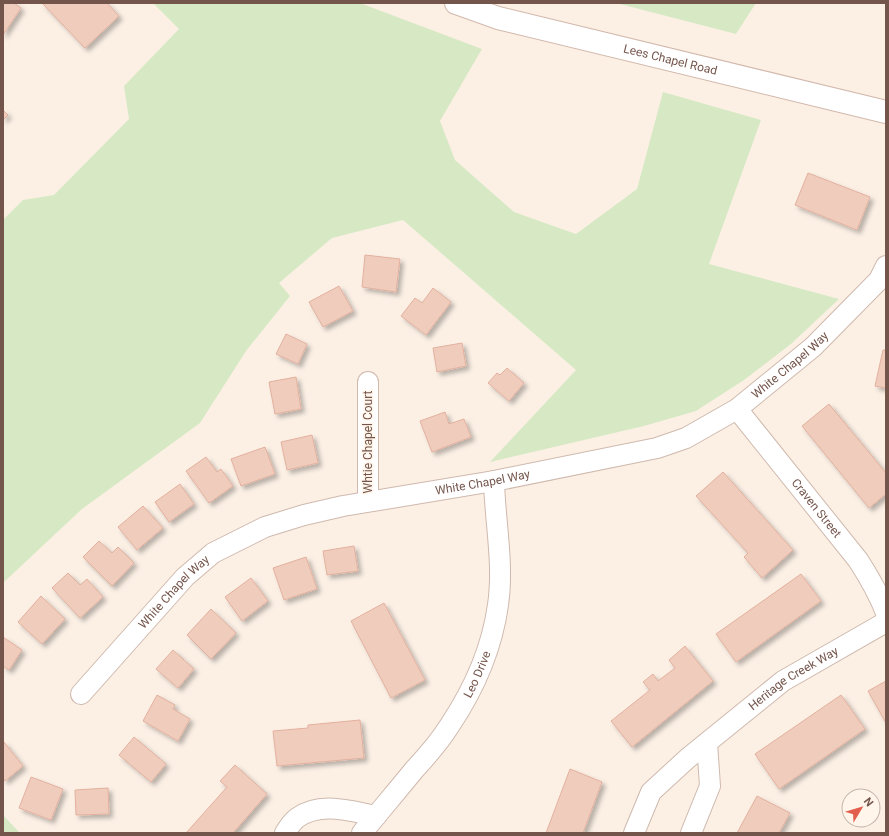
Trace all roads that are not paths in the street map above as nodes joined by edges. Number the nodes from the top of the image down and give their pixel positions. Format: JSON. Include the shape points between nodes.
{"nodes":[{"id":1,"x":456,"y":3,"type":"edge"},
{"id":2,"x":886,"y":112,"type":"edge"},
{"id":3,"x":886,"y":266,"type":"edge"},
{"id":4,"x":880,"y":288,"type":"edge"},
{"id":5,"x":368,"y":382,"type":"dead end"},
{"id":6,"x":737,"y":409,"type":"junction"},
{"id":7,"x":494,"y":481,"type":"junction"},
{"id":8,"x":368,"y":501,"type":"junction"},
{"id":9,"x":886,"y":613,"type":"edge"},
{"id":10,"x":886,"y":622,"type":"edge"},
{"id":11,"x":81,"y":694,"type":"dead end"},
{"id":12,"x":706,"y":743,"type":"junction"},
{"id":13,"x":376,"y":816,"type":"junction"},
{"id":14,"x":285,"y":833,"type":"edge"},
{"id":15,"x":362,"y":833,"type":"edge"},
{"id":16,"x":634,"y":833,"type":"edge"},
{"id":17,"x":691,"y":833,"type":"edge"}],
"edges":[{"from":1,"to":2,"type":"main road","name":"Lees Chapel Road","via":[[498,18]]},
{"from":3,"to":4,"type":"street","name":"White Chapel Way","via":[[879,280]]},
{"from":4,"to":6,"type":"street","name":"White Chapel Way"},
{"from":5,"to":8,"type":"street","name":"Whtie Chapel Court"},
{"from":6,"to":7,"type":"street","name":"White Chapel Way","via":[[686,438],[656,448]]},
{"from":6,"to":9,"type":"street","name":"Craven Street","via":[[858,560],[873,583]]},
{"from":7,"to":8,"type":"street","name":"White Chapel Way"},
{"from":7,"to":13,"type":"street","name":"Leo Drive","via":[[500,570],[498,605],[485,658],[465,702],[450,726]]},
{"from":8,"to":11,"type":"street","name":"White Chapel Way","via":[[304,515],[265,527],[213,553],[185,577]]},
{"from":10,"to":12,"type":"street","name":"Heritage Creek Way","via":[[783,681]]},
{"from":12,"to":16,"type":"street","name":"Heritage Creek Way","via":[[651,792]]},
{"from":12,"to":17,"type":"street","via":[[710,786]]},
{"from":13,"to":14,"type":"street","via":[[331,808],[313,810],[296,819]]},
{"from":13,"to":15,"type":"street","name":"Leo Drive"}]}
